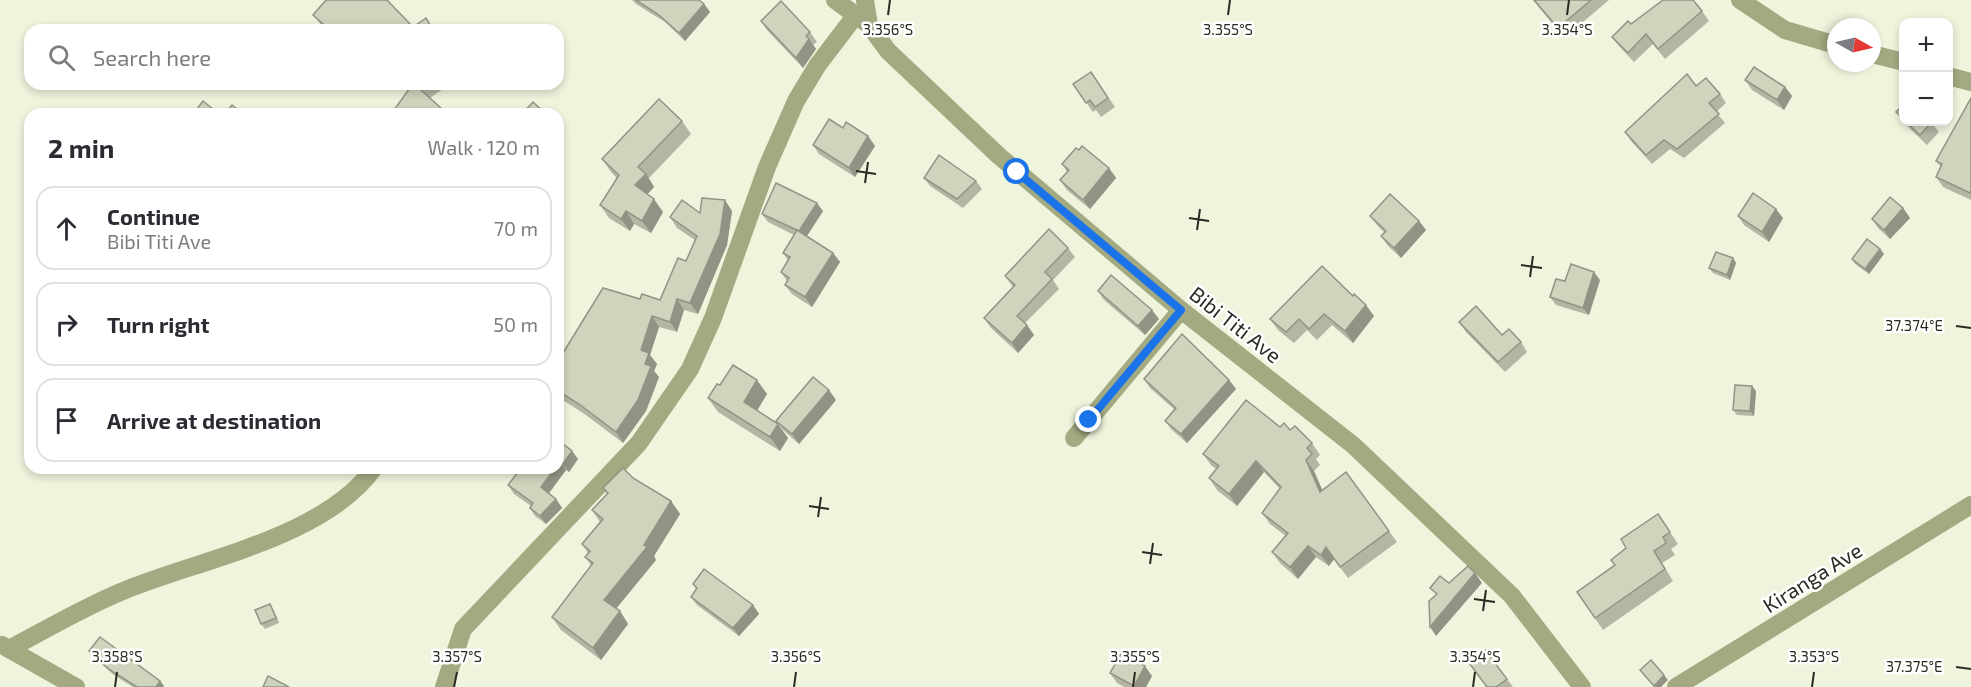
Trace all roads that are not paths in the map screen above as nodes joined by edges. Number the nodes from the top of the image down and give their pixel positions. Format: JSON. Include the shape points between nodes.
{"nodes":[{"id":1,"x":836,"y":0,"type":"edge"},
{"id":2,"x":865,"y":0,"type":"edge"},
{"id":3,"x":1749,"y":2,"type":"edge"},
{"id":4,"x":862,"y":20,"type":"junction"},
{"id":5,"x":1827,"y":42,"type":"edge"},
{"id":6,"x":1881,"y":56,"type":"edge"},
{"id":7,"x":1899,"y":61,"type":"edge"},
{"id":8,"x":1953,"y":77,"type":"edge"},
{"id":9,"x":1971,"y":82,"type":"edge"},
{"id":10,"x":1181,"y":310,"type":"junction"},
{"id":11,"x":1074,"y":438,"type":"dead end"},
{"id":12,"x":370,"y":474,"type":"edge"},
{"id":13,"x":1971,"y":505,"type":"edge"},
{"id":14,"x":5,"y":647,"type":"edge"},
{"id":15,"x":76,"y":687,"type":"edge"},
{"id":16,"x":444,"y":687,"type":"edge"},
{"id":17,"x":1582,"y":687,"type":"edge"},
{"id":18,"x":1676,"y":687,"type":"edge"}],
"edges":[{"from":1,"to":4,"type":"street"},
{"from":2,"to":4,"type":"street","name":"Bibi Titi Ave"},
{"from":3,"to":5,"type":"street","via":[[1785,30]]},
{"from":4,"to":10,"type":"street","name":"Bibi Titi Ave","via":[[888,51],[999,156]]},
{"from":4,"to":16,"type":"street","via":[[817,66],[796,101],[767,167],[713,318],[670,402],[639,443],[463,628]]},
{"from":6,"to":7,"type":"street"},
{"from":8,"to":9,"type":"street"},
{"from":10,"to":11,"type":"street"},
{"from":10,"to":17,"type":"street","name":"Bibi Titi Ave","via":[[1353,445],[1411,498],[1512,596]]},
{"from":12,"to":14,"type":"street","via":[[339,505],[294,527],[124,591]]},
{"from":13,"to":18,"type":"street","name":"Kiranga Ave"},
{"from":14,"to":15,"type":"street"}]}
